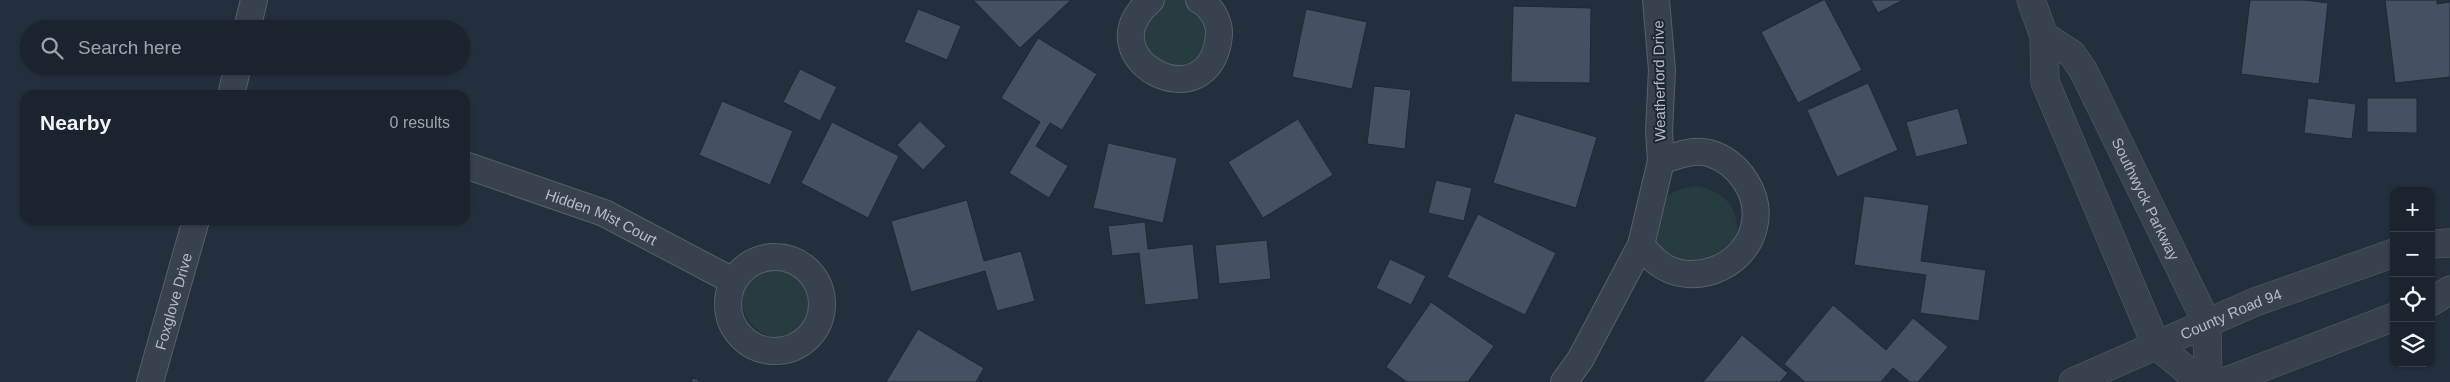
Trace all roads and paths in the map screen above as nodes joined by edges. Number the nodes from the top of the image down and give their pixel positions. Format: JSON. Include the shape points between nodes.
{"nodes":[{"id":1,"x":254,"y":0,"type":"edge"},
{"id":2,"x":1151,"y":0,"type":"edge"},
{"id":3,"x":1199,"y":0,"type":"edge"},
{"id":4,"x":1656,"y":0,"type":"edge"},
{"id":5,"x":2031,"y":0,"type":"edge"},
{"id":6,"x":249,"y":20,"type":"edge"},
{"id":7,"x":2044,"y":36,"type":"junction"},
{"id":8,"x":236,"y":75,"type":"edge"},
{"id":9,"x":232,"y":90,"type":"edge"},
{"id":10,"x":1661,"y":161,"type":"junction"},
{"id":11,"x":470,"y":167,"type":"edge"},
{"id":12,"x":195,"y":225,"type":"edge"},
{"id":13,"x":2450,"y":243,"type":"edge"},
{"id":14,"x":2435,"y":244,"type":"edge"},
{"id":15,"x":1641,"y":245,"type":"junction"},
{"id":16,"x":2390,"y":254,"type":"edge"},
{"id":17,"x":733,"y":280,"type":"dead end"},
{"id":18,"x":2450,"y":290,"type":"edge"},
{"id":19,"x":2435,"y":299,"type":"edge"},
{"id":20,"x":2390,"y":319,"type":"edge"},
{"id":21,"x":2207,"y":323,"type":"junction"},
{"id":22,"x":2156,"y":345,"type":"junction"},
{"id":23,"x":150,"y":382,"type":"edge"},
{"id":24,"x":1564,"y":382,"type":"edge"},
{"id":25,"x":2073,"y":382,"type":"edge"},
{"id":26,"x":2200,"y":382,"type":"edge"},
{"id":27,"x":2208,"y":382,"type":"edge"},
{"id":28,"x":2224,"y":382,"type":"edge"}],
"edges":[{"from":1,"to":6,"type":"street"},
{"from":2,"to":3,"type":"street","via":[[1141,8],[1133,23],[1132,40],[1136,56],[1147,70],[1162,78],[1180,80],[1196,75],[1209,64],[1218,48],[1219,31],[1214,15]]},
{"from":4,"to":10,"type":"street","name":"Weatherford Drive","via":[[1662,70]]},
{"from":5,"to":7,"type":"street"},
{"from":7,"to":21,"type":"street","name":"Southwyck Parkway","via":[[2072,54],[2083,70]]},
{"from":7,"to":22,"type":"street","via":[[2045,82]]},
{"from":8,"to":9,"type":"street"},
{"from":10,"to":15,"type":"street","name":"Weatherford Drive"},
{"from":10,"to":15,"type":"street","name":"Weatherford Drive","via":[[1683,153],[1708,153],[1729,163],[1746,181],[1755,203],[1754,227],[1744,249],[1726,266],[1704,274],[1680,273],[1657,263]]},
{"from":11,"to":17,"type":"street","name":"Hidden Mist Court","via":[[604,214]]},
{"from":12,"to":23,"type":"street","name":"Foxglove Drive"},
{"from":13,"to":14,"type":"street"},
{"from":15,"to":24,"type":"street","name":"Weatherford Drive","via":[[1580,360]]},
{"from":16,"to":21,"type":"street","name":"County Road 94","via":[[2254,302]]},
{"from":18,"to":19,"type":"street"},
{"from":20,"to":28,"type":"street"},
{"from":21,"to":22,"type":"street","name":"County Road 94"},
{"from":21,"to":27,"type":"street","name":"Southwyck Parkway"},
{"from":22,"to":25,"type":"street","name":"County Road 94"},
{"from":22,"to":26,"type":"street"}]}
